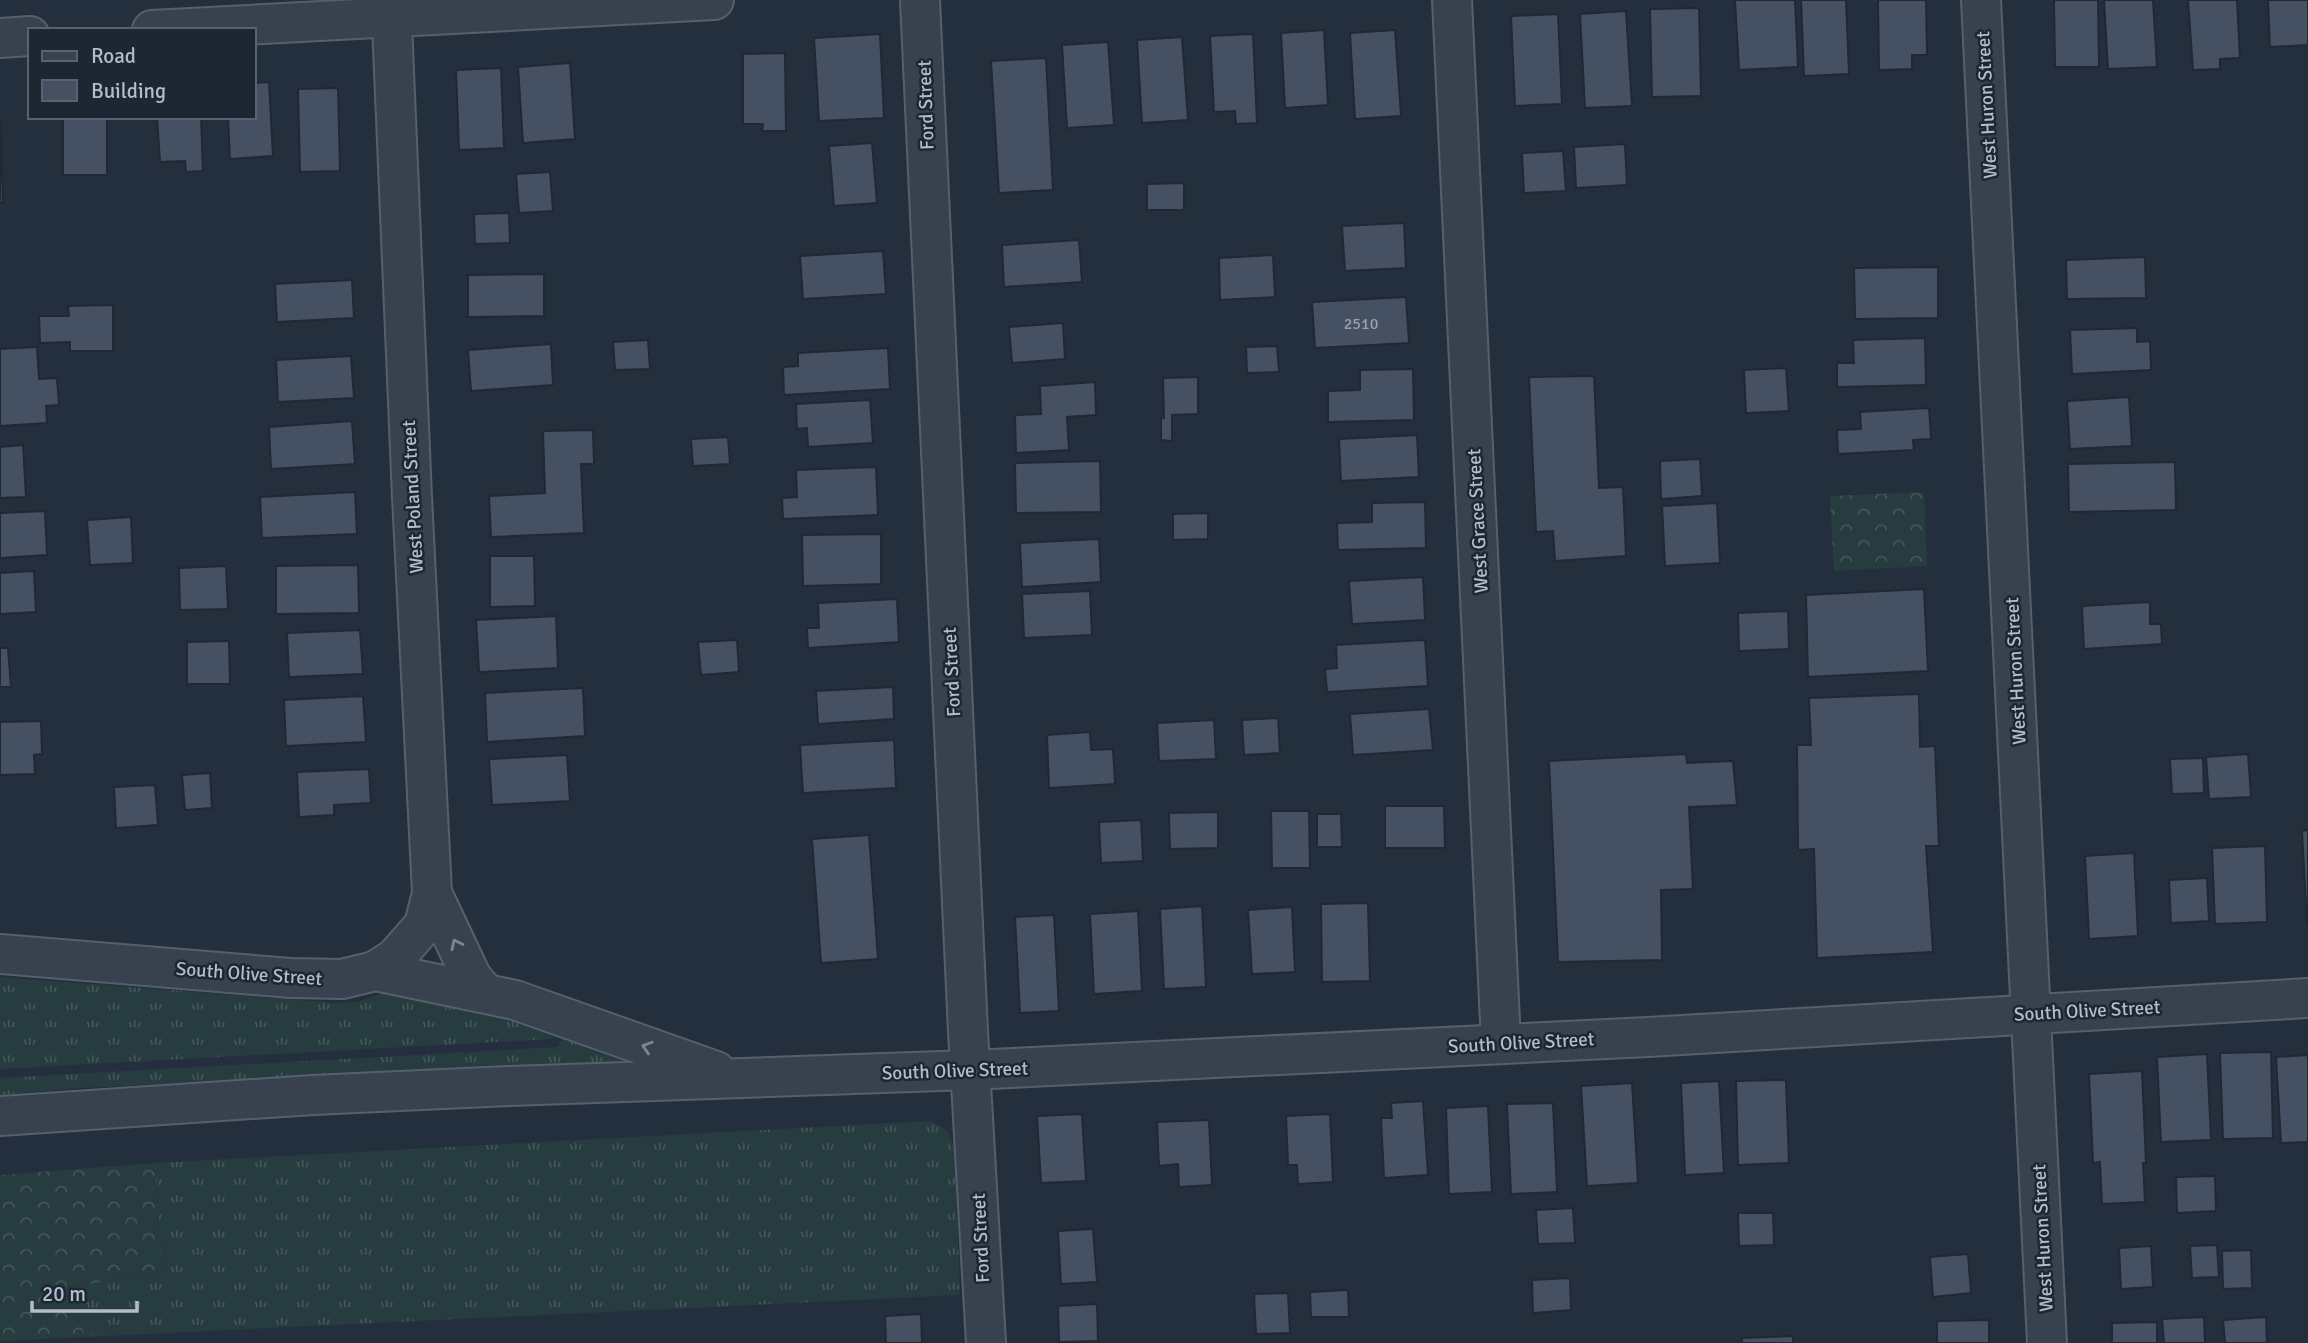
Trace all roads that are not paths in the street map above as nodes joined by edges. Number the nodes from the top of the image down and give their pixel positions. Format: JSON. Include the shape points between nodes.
{"nodes":[{"id":1,"x":714,"y":0,"type":"edge"},
{"id":2,"x":920,"y":0,"type":"edge"},
{"id":3,"x":1452,"y":0,"type":"edge"},
{"id":4,"x":1981,"y":0,"type":"edge"},
{"id":5,"x":392,"y":9,"type":"edge"},
{"id":6,"x":175,"y":28,"type":"edge"},
{"id":7,"x":28,"y":36,"type":"edge"},
{"id":8,"x":0,"y":38,"type":"edge"},
{"id":9,"x":432,"y":893,"type":"junction"},
{"id":10,"x":0,"y":954,"type":"edge"},
{"id":11,"x":375,"y":971,"type":"junction"},
{"id":12,"x":485,"y":992,"type":"junction"},
{"id":13,"x":2308,"y":998,"type":"edge"},
{"id":14,"x":2031,"y":1013,"type":"junction"},
{"id":15,"x":1501,"y":1043,"type":"junction"},
{"id":16,"x":970,"y":1070,"type":"junction"},
{"id":17,"x":734,"y":1078,"type":"junction"},
{"id":18,"x":0,"y":1116,"type":"edge"},
{"id":19,"x":986,"y":1343,"type":"edge"},
{"id":20,"x":2047,"y":1343,"type":"edge"}],
"edges":[{"from":1,"to":5,"type":"street"},
{"from":2,"to":16,"type":"street","name":"Ford Street"},
{"from":3,"to":15,"type":"street","name":"West Grace Street"},
{"from":4,"to":14,"type":"street","name":"West Huron Street"},
{"from":5,"to":6,"type":"street"},
{"from":5,"to":9,"type":"street","name":"West Poland Street"},
{"from":7,"to":8,"type":"street"},
{"from":9,"to":11,"type":"street","name":"West Poland Street","via":[[424,925],[395,958]]},
{"from":12,"to":9,"type":"street","one_way":true,"via":[[472,978]]},
{"from":10,"to":11,"type":"street","name":"South Olive Street","via":[[291,978],[342,979]]},
{"from":11,"to":12,"type":"street","name":"South Olive Street"},
{"from":17,"to":12,"type":"street","name":"South Olive Street","one_way":true},
{"from":13,"to":14,"type":"street","name":"South Olive Street"},
{"from":14,"to":15,"type":"street","name":"South Olive Street"},
{"from":14,"to":20,"type":"street","name":"West Huron Street"},
{"from":15,"to":16,"type":"street","name":"South Olive Street"},
{"from":16,"to":17,"type":"street","name":"South Olive Street"},
{"from":16,"to":19,"type":"street","name":"Ford Street"},
{"from":17,"to":18,"type":"street","name":"South Olive Street","via":[[339,1094]]}]}
